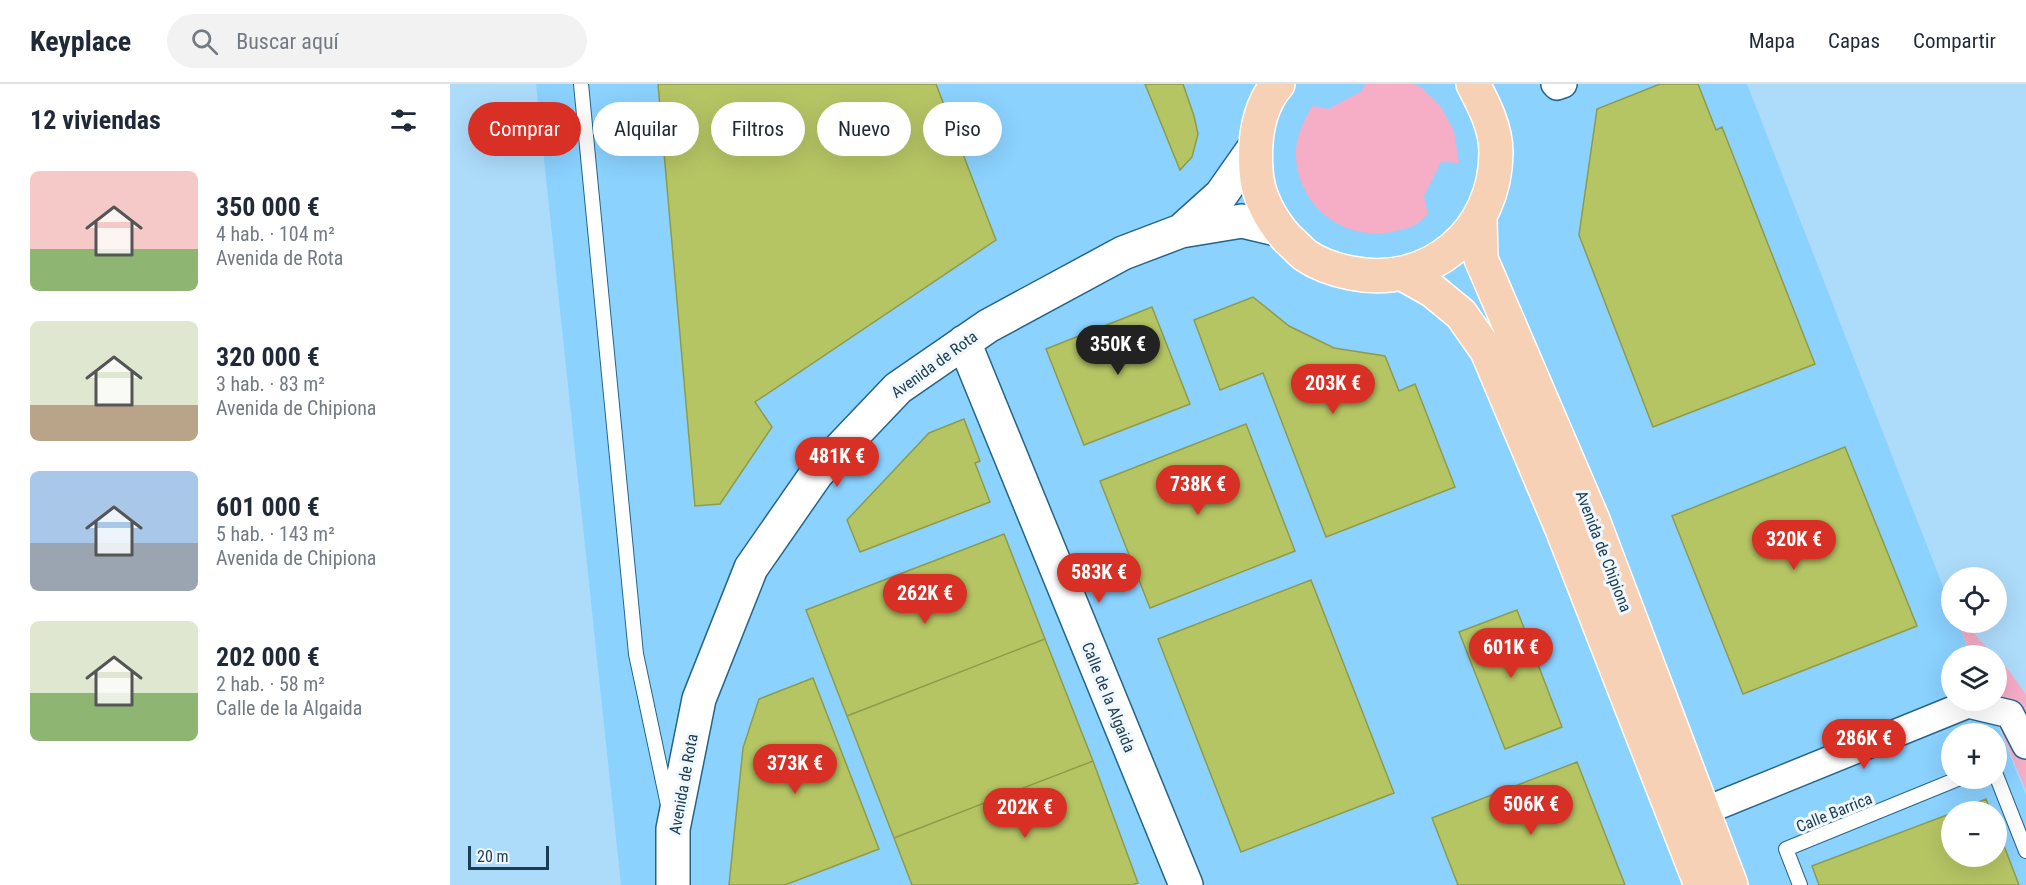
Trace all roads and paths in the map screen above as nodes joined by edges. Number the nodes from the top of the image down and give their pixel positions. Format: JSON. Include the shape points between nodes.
{"nodes":[{"id":1,"x":581,"y":84,"type":"edge"},
{"id":2,"x":1473,"y":84,"type":"edge"},
{"id":3,"x":1555,"y":84,"type":"edge"},
{"id":4,"x":1563,"y":84,"type":"edge"},
{"id":5,"x":1276,"y":85,"type":"edge"},
{"id":6,"x":1254,"y":148,"type":"junction"},
{"id":7,"x":1480,"y":218,"type":"junction"},
{"id":8,"x":1280,"y":230,"type":"junction"},
{"id":9,"x":1181,"y":231,"type":"junction"},
{"id":10,"x":1403,"y":274,"type":"junction"},
{"id":11,"x":964,"y":342,"type":"junction"},
{"id":12,"x":2026,"y":745,"type":"edge"},
{"id":13,"x":1941,"y":786,"type":"edge"},
{"id":14,"x":2002,"y":789,"type":"edge"},
{"id":15,"x":1702,"y":812,"type":"junction"},
{"id":16,"x":673,"y":829,"type":"junction"},
{"id":17,"x":2026,"y":850,"type":"edge"},
{"id":18,"x":673,"y":885,"type":"edge"},
{"id":19,"x":1186,"y":885,"type":"edge"},
{"id":20,"x":1701,"y":885,"type":"edge"},
{"id":21,"x":1731,"y":885,"type":"edge"},
{"id":22,"x":1800,"y":885,"type":"edge"}],
"edges":[{"from":1,"to":16,"type":"lane","via":[[636,654]]},
{"from":2,"to":7,"type":"main road","via":[[1490,116],[1497,150],[1493,186]]},
{"from":3,"to":4,"type":"street"},
{"from":5,"to":6,"type":"main road","via":[[1260,117]]},
{"from":6,"to":8,"type":"main road","via":[[1256,177],[1265,205]]},
{"from":6,"to":9,"type":"street","name":"Avenida de Rota","via":[[1221,195]]},
{"from":7,"to":10,"type":"main road","via":[[1460,244],[1433,263]]},
{"from":7,"to":15,"type":"main road","name":"Avenida de Chipiona","via":[[1481,258],[1593,520]]},
{"from":8,"to":9,"type":"street","name":"Avenida de Rota","via":[[1242,221]]},
{"from":8,"to":10,"type":"main road","via":[[1305,255],[1335,270],[1369,277]]},
{"from":9,"to":11,"type":"street","name":"Avenida de Rota","via":[[1123,254]]},
{"from":10,"to":20,"type":"main road","name":"Avenida de Chipiona","via":[[1433,291],[1461,314],[1487,351],[1562,529]]},
{"from":11,"to":16,"type":"street","name":"Avenida de Rota","via":[[898,388],[817,472],[751,568],[699,699]]},
{"from":11,"to":19,"type":"street","name":"Calle de la Algaida"},
{"from":12,"to":15,"type":"street","via":[[2010,714],[1968,704]]},
{"from":13,"to":22,"type":"lane","name":"Calle Barrica","via":[[1786,849]]},
{"from":14,"to":17,"type":"lane"},
{"from":15,"to":21,"type":"main road","name":"Avenida de Chipiona"},
{"from":16,"to":18,"type":"street","name":"Avenida de Rota"}]}
